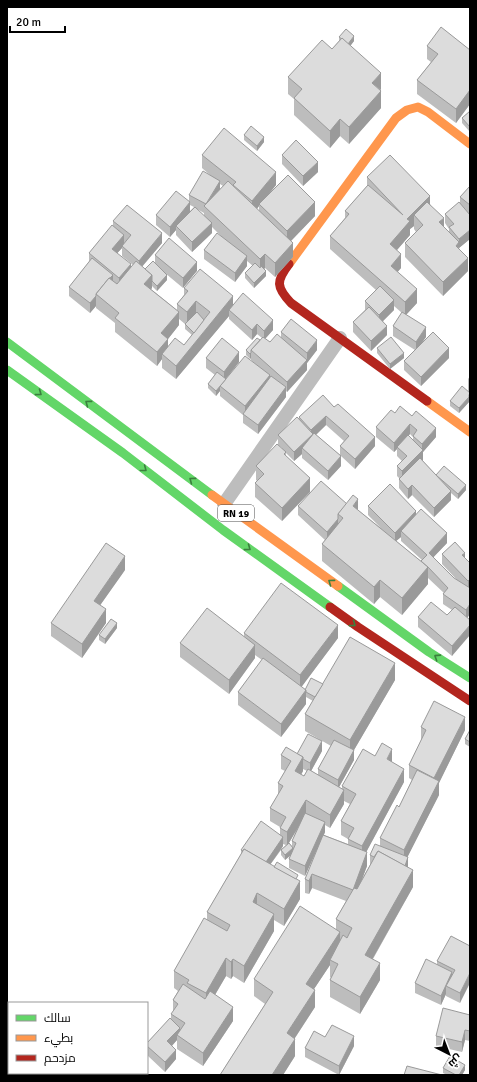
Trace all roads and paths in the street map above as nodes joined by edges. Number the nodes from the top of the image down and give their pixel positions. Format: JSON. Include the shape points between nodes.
{"nodes":[{"id":1,"x":470,"y":144,"type":"edge"},
{"id":2,"x":340,"y":338,"type":"junction"},
{"id":3,"x":7,"y":342,"type":"edge"},
{"id":4,"x":7,"y":370,"type":"edge"},
{"id":5,"x":470,"y":432,"type":"edge"},
{"id":6,"x":208,"y":492,"type":"junction"},
{"id":7,"x":224,"y":504,"type":"junction"},
{"id":8,"x":194,"y":507,"type":"junction"},
{"id":9,"x":237,"y":514,"type":"junction"},
{"id":10,"x":223,"y":530,"type":"junction"},
{"id":11,"x":470,"y":678,"type":"edge"},
{"id":12,"x":470,"y":701,"type":"edge"}],
"edges":[{"from":1,"to":2,"type":"main road","via":[[428,112],[418,107],[407,110],[396,118],[284,272],[279,283],[282,293],[291,303]]},
{"from":2,"to":5,"type":"main road"},
{"from":2,"to":7,"type":"street"},
{"from":6,"to":3,"type":"main road","number":"RN 19","one_way":true},
{"from":4,"to":8,"type":"main road","number":"RN 19","one_way":true},
{"from":6,"to":7,"type":"main road","number":"RN 19"},
{"from":6,"to":8,"type":"main road"},
{"from":7,"to":9,"type":"main road","number":"RN 19"},
{"from":8,"to":10,"type":"main road","number":"RN 19"},
{"from":9,"to":10,"type":"main road","via":[[232,523]]},
{"from":11,"to":9,"type":"main road","number":"RN 19","one_way":true,"via":[[429,652]]},
{"from":10,"to":12,"type":"main road","number":"RN 19","one_way":true,"via":[[358,627]]}]}
